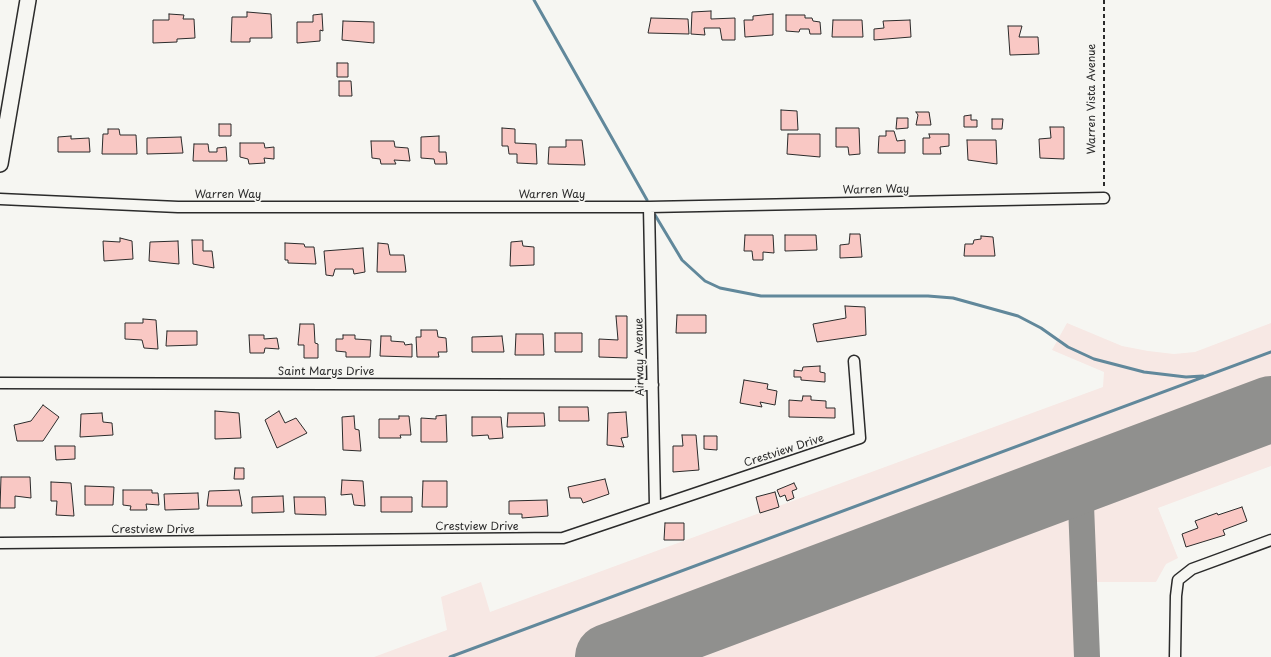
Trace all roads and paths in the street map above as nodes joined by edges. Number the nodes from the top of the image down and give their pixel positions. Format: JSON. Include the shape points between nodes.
{"nodes":[{"id":1,"x":28,"y":0,"type":"edge"},
{"id":2,"x":1104,"y":0,"type":"edge"},
{"id":3,"x":0,"y":164,"type":"edge"},
{"id":4,"x":1104,"y":198,"type":"joint"},
{"id":5,"x":0,"y":199,"type":"edge"},
{"id":6,"x":649,"y":207,"type":"junction"},
{"id":7,"x":854,"y":361,"type":"dead end"},
{"id":8,"x":0,"y":383,"type":"edge"},
{"id":9,"x":653,"y":385,"type":"junction"},
{"id":10,"x":655,"y":506,"type":"junction"},
{"id":11,"x":1271,"y":540,"type":"edge"},
{"id":12,"x":0,"y":543,"type":"edge"},
{"id":13,"x":1175,"y":657,"type":"edge"}],
"edges":[{"from":1,"to":3,"type":"main road"},
{"from":2,"to":4,"type":"path","name":"Warren Vista Avenue"},
{"from":4,"to":6,"type":"street","name":"Warren Way"},
{"from":5,"to":6,"type":"street","name":"Warren Way","via":[[178,207]]},
{"from":6,"to":9,"type":"street","name":"Airway Avenue"},
{"from":7,"to":10,"type":"street","name":"Crestview Drive","via":[[860,438]]},
{"from":8,"to":9,"type":"street","name":"Saint Marys Drive"},
{"from":9,"to":10,"type":"street","name":"Airway Avenue"},
{"from":10,"to":12,"type":"street","name":"Crestview Drive","via":[[563,538]]},
{"from":11,"to":13,"type":"street","via":[[1192,569],[1178,580]]}]}
